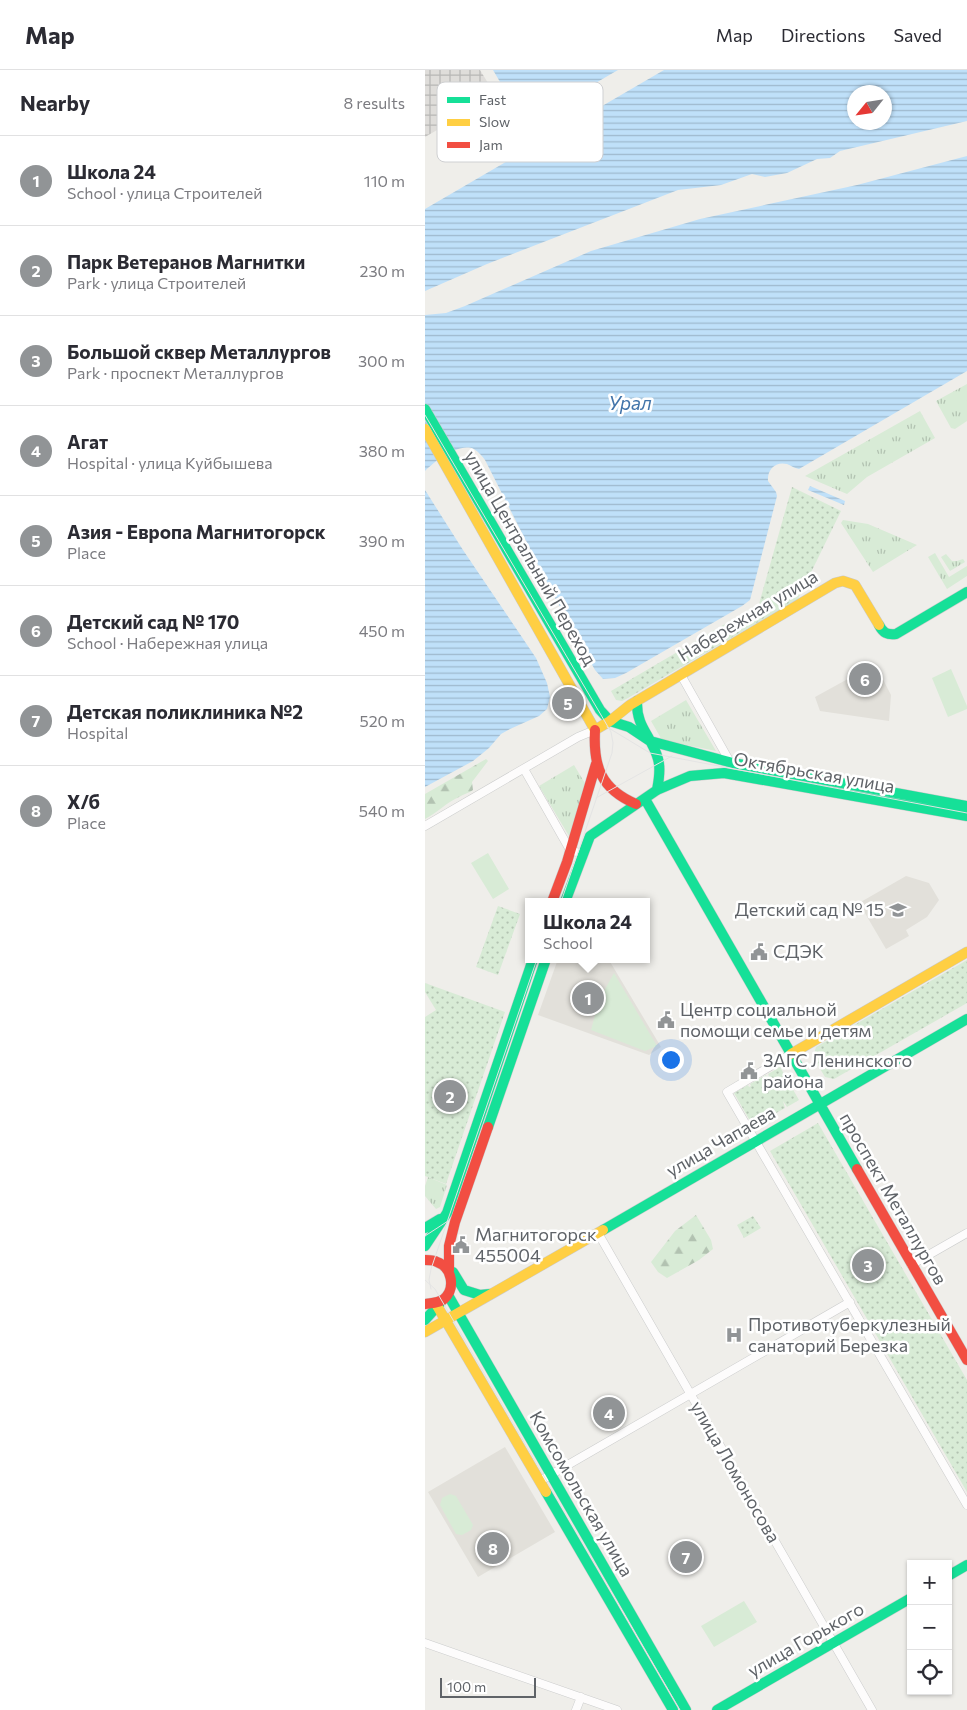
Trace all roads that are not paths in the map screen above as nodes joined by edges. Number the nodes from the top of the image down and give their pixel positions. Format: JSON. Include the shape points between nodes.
{"nodes":[{"id":1,"x":425,"y":409,"type":"edge"},
{"id":2,"x":425,"y":429,"type":"edge"},
{"id":3,"x":449,"y":461,"type":"junction"},
{"id":4,"x":967,"y":592,"type":"edge"},
{"id":5,"x":681,"y":675,"type":"junction"},
{"id":6,"x":637,"y":701,"type":"junction"},
{"id":7,"x":610,"y":721,"type":"junction"},
{"id":8,"x":595,"y":730,"type":"junction"},
{"id":9,"x":650,"y":741,"type":"junction"},
{"id":10,"x":730,"y":762,"type":"junction"},
{"id":11,"x":596,"y":764,"type":"junction"},
{"id":12,"x":524,"y":769,"type":"junction"},
{"id":13,"x":657,"y":790,"type":"junction"},
{"id":14,"x":640,"y":802,"type":"junction"},
{"id":15,"x":967,"y":806,"type":"edge"},
{"id":16,"x":967,"y":816,"type":"edge"},
{"id":17,"x":425,"y":826,"type":"edge"},
{"id":18,"x":570,"y":850,"type":"junction"},
{"id":19,"x":583,"y":854,"type":"junction"},
{"id":20,"x":553,"y":898,"type":"edge"},
{"id":21,"x":566,"y":898,"type":"edge"},
{"id":22,"x":967,"y":952,"type":"edge"},
{"id":23,"x":532,"y":963,"type":"edge"},
{"id":24,"x":544,"y":963,"type":"edge"},
{"id":25,"x":967,"y":1018,"type":"edge"},
{"id":26,"x":791,"y":1054,"type":"junction"},
{"id":27,"x":819,"y":1104,"type":"junction"},
{"id":28,"x":755,"y":1141,"type":"junction"},
{"id":29,"x":445,"y":1216,"type":"junction"},
{"id":30,"x":425,"y":1228,"type":"edge"},
{"id":31,"x":597,"y":1233,"type":"junction"},
{"id":32,"x":967,"y":1233,"type":"edge"},
{"id":33,"x":425,"y":1246,"type":"edge"},
{"id":34,"x":428,"y":1259,"type":"edge"},
{"id":35,"x":449,"y":1259,"type":"junction"},
{"id":36,"x":911,"y":1265,"type":"junction"},
{"id":37,"x":450,"y":1273,"type":"junction"},
{"id":38,"x":464,"y":1290,"type":"junction"},
{"id":39,"x":491,"y":1294,"type":"junction"},
{"id":40,"x":442,"y":1301,"type":"junction"},
{"id":41,"x":850,"y":1302,"type":"junction"},
{"id":42,"x":425,"y":1304,"type":"edge"},
{"id":43,"x":459,"y":1313,"type":"junction"},
{"id":44,"x":425,"y":1320,"type":"edge"},
{"id":45,"x":446,"y":1321,"type":"junction"},
{"id":46,"x":425,"y":1332,"type":"edge"},
{"id":47,"x":967,"y":1360,"type":"edge"},
{"id":48,"x":690,"y":1394,"type":"junction"},
{"id":49,"x":551,"y":1474,"type":"junction"},
{"id":50,"x":540,"y":1481,"type":"junction"},
{"id":51,"x":967,"y":1505,"type":"edge"},
{"id":52,"x":967,"y":1565,"type":"edge"},
{"id":53,"x":952,"y":1574,"type":"edge"},
{"id":54,"x":907,"y":1600,"type":"edge"},
{"id":55,"x":425,"y":1643,"type":"edge"},
{"id":56,"x":833,"y":1643,"type":"junction"},
{"id":57,"x":581,"y":1698,"type":"junction"},
{"id":58,"x":577,"y":1710,"type":"edge"},
{"id":59,"x":616,"y":1710,"type":"edge"},
{"id":60,"x":673,"y":1710,"type":"edge"},
{"id":61,"x":686,"y":1710,"type":"edge"},
{"id":62,"x":717,"y":1710,"type":"edge"},
{"id":63,"x":872,"y":1710,"type":"edge"}],
"edges":[{"from":1,"to":3,"type":"main road","name":"улица Центральный Переход"},
{"from":2,"to":3,"type":"main road","name":"улица Центральный Переход"},
{"from":3,"to":7,"type":"main road","name":"улица Центральный Переход","via":[[600,710]]},
{"from":3,"to":8,"type":"main road","name":"улица Центральный Переход"},
{"from":4,"to":5,"type":"main road","name":"Набережная улица","via":[[896,634],[889,635],[881,629],[859,588],[849,582],[839,582]]},
{"from":5,"to":6,"type":"main road","name":"Набережная улица"},
{"from":5,"to":10,"type":"street","name":"Октябрьская улица"},
{"from":6,"to":7,"type":"main road","name":"Набережная улица"},
{"from":6,"to":9,"type":"main road","via":[[637,716]]},
{"from":7,"to":8,"type":"main road"},
{"from":7,"to":9,"type":"main road","via":[[629,727]]},
{"from":8,"to":11,"type":"main road","via":[[593,748]]},
{"from":8,"to":12,"type":"street"},
{"from":9,"to":10,"type":"main road","name":"Октябрьская улица"},
{"from":9,"to":13,"type":"main road","via":[[661,764]]},
{"from":10,"to":15,"type":"main road","name":"Октябрьская улица"},
{"from":11,"to":14,"type":"main road","via":[[615,795]]},
{"from":11,"to":18,"type":"main road"},
{"from":12,"to":17,"type":"street"},
{"from":12,"to":18,"type":"street"},
{"from":13,"to":14,"type":"main road"},
{"from":13,"to":16,"type":"main road","name":"Октябрьская улица","via":[[690,776],[724,773]]},
{"from":14,"to":19,"type":"main road","via":[[590,836]]},
{"from":14,"to":26,"type":"main road","name":"проспект Металлургов"},
{"from":18,"to":19,"type":"street"},
{"from":18,"to":20,"type":"main road"},
{"from":19,"to":21,"type":"main road"},
{"from":22,"to":26,"type":"main road"},
{"from":23,"to":29,"type":"main road"},
{"from":24,"to":35,"type":"main road","via":[[455,1222]]},
{"from":25,"to":27,"type":"main road","name":"улица Чапаева"},
{"from":26,"to":27,"type":"main road","name":"проспект Металлургов"},
{"from":26,"to":28,"type":"street","via":[[727,1092]]},
{"from":27,"to":28,"type":"main road","name":"улица Чапаева"},
{"from":27,"to":36,"type":"main road","name":"проспект Металлургов"},
{"from":28,"to":31,"type":"main road","name":"улица Чапаева"},
{"from":28,"to":41,"type":"street"},
{"from":29,"to":30,"type":"main road"},
{"from":29,"to":33,"type":"main road"},
{"from":31,"to":39,"type":"main road","name":"улица Чапаева"},
{"from":31,"to":48,"type":"street","name":"улица Ломоносова"},
{"from":32,"to":36,"type":"street"},
{"from":34,"to":37,"type":"main road","via":[[442,1263]]},
{"from":35,"to":37,"type":"main road"},
{"from":35,"to":38,"type":"main road"},
{"from":36,"to":47,"type":"main road","name":"проспект Металлургов"},
{"from":37,"to":38,"type":"main road"},
{"from":37,"to":40,"type":"main road","via":[[452,1287]]},
{"from":38,"to":39,"type":"main road","via":[[479,1295]]},
{"from":39,"to":43,"type":"main road","name":"улица Чапаева"},
{"from":40,"to":42,"type":"main road"},
{"from":40,"to":43,"type":"main road","name":"Комсомольская улица"},
{"from":40,"to":44,"type":"main road"},
{"from":40,"to":45,"type":"main road","name":"Комсомольская улица"},
{"from":41,"to":48,"type":"street"},
{"from":41,"to":51,"type":"street"},
{"from":43,"to":45,"type":"main road","name":"улица Чапаева"},
{"from":43,"to":49,"type":"main road","name":"Комсомольская улица"},
{"from":45,"to":46,"type":"main road","name":"улица Чапаева"},
{"from":45,"to":50,"type":"main road","name":"Комсомольская улица"},
{"from":48,"to":49,"type":"street"},
{"from":48,"to":56,"type":"street","name":"улица Ломоносова"},
{"from":49,"to":50,"type":"street"},
{"from":49,"to":61,"type":"main road","name":"Комсомольская улица"},
{"from":50,"to":60,"type":"main road","name":"Комсомольская улица"},
{"from":52,"to":53,"type":"main road"},
{"from":54,"to":56,"type":"main road","name":"улица Горького"},
{"from":55,"to":57,"type":"street"},
{"from":56,"to":62,"type":"main road","name":"улица Горького"},
{"from":56,"to":63,"type":"street","name":"улица Ломоносова"},
{"from":57,"to":58,"type":"street"},
{"from":57,"to":59,"type":"street"}]}
